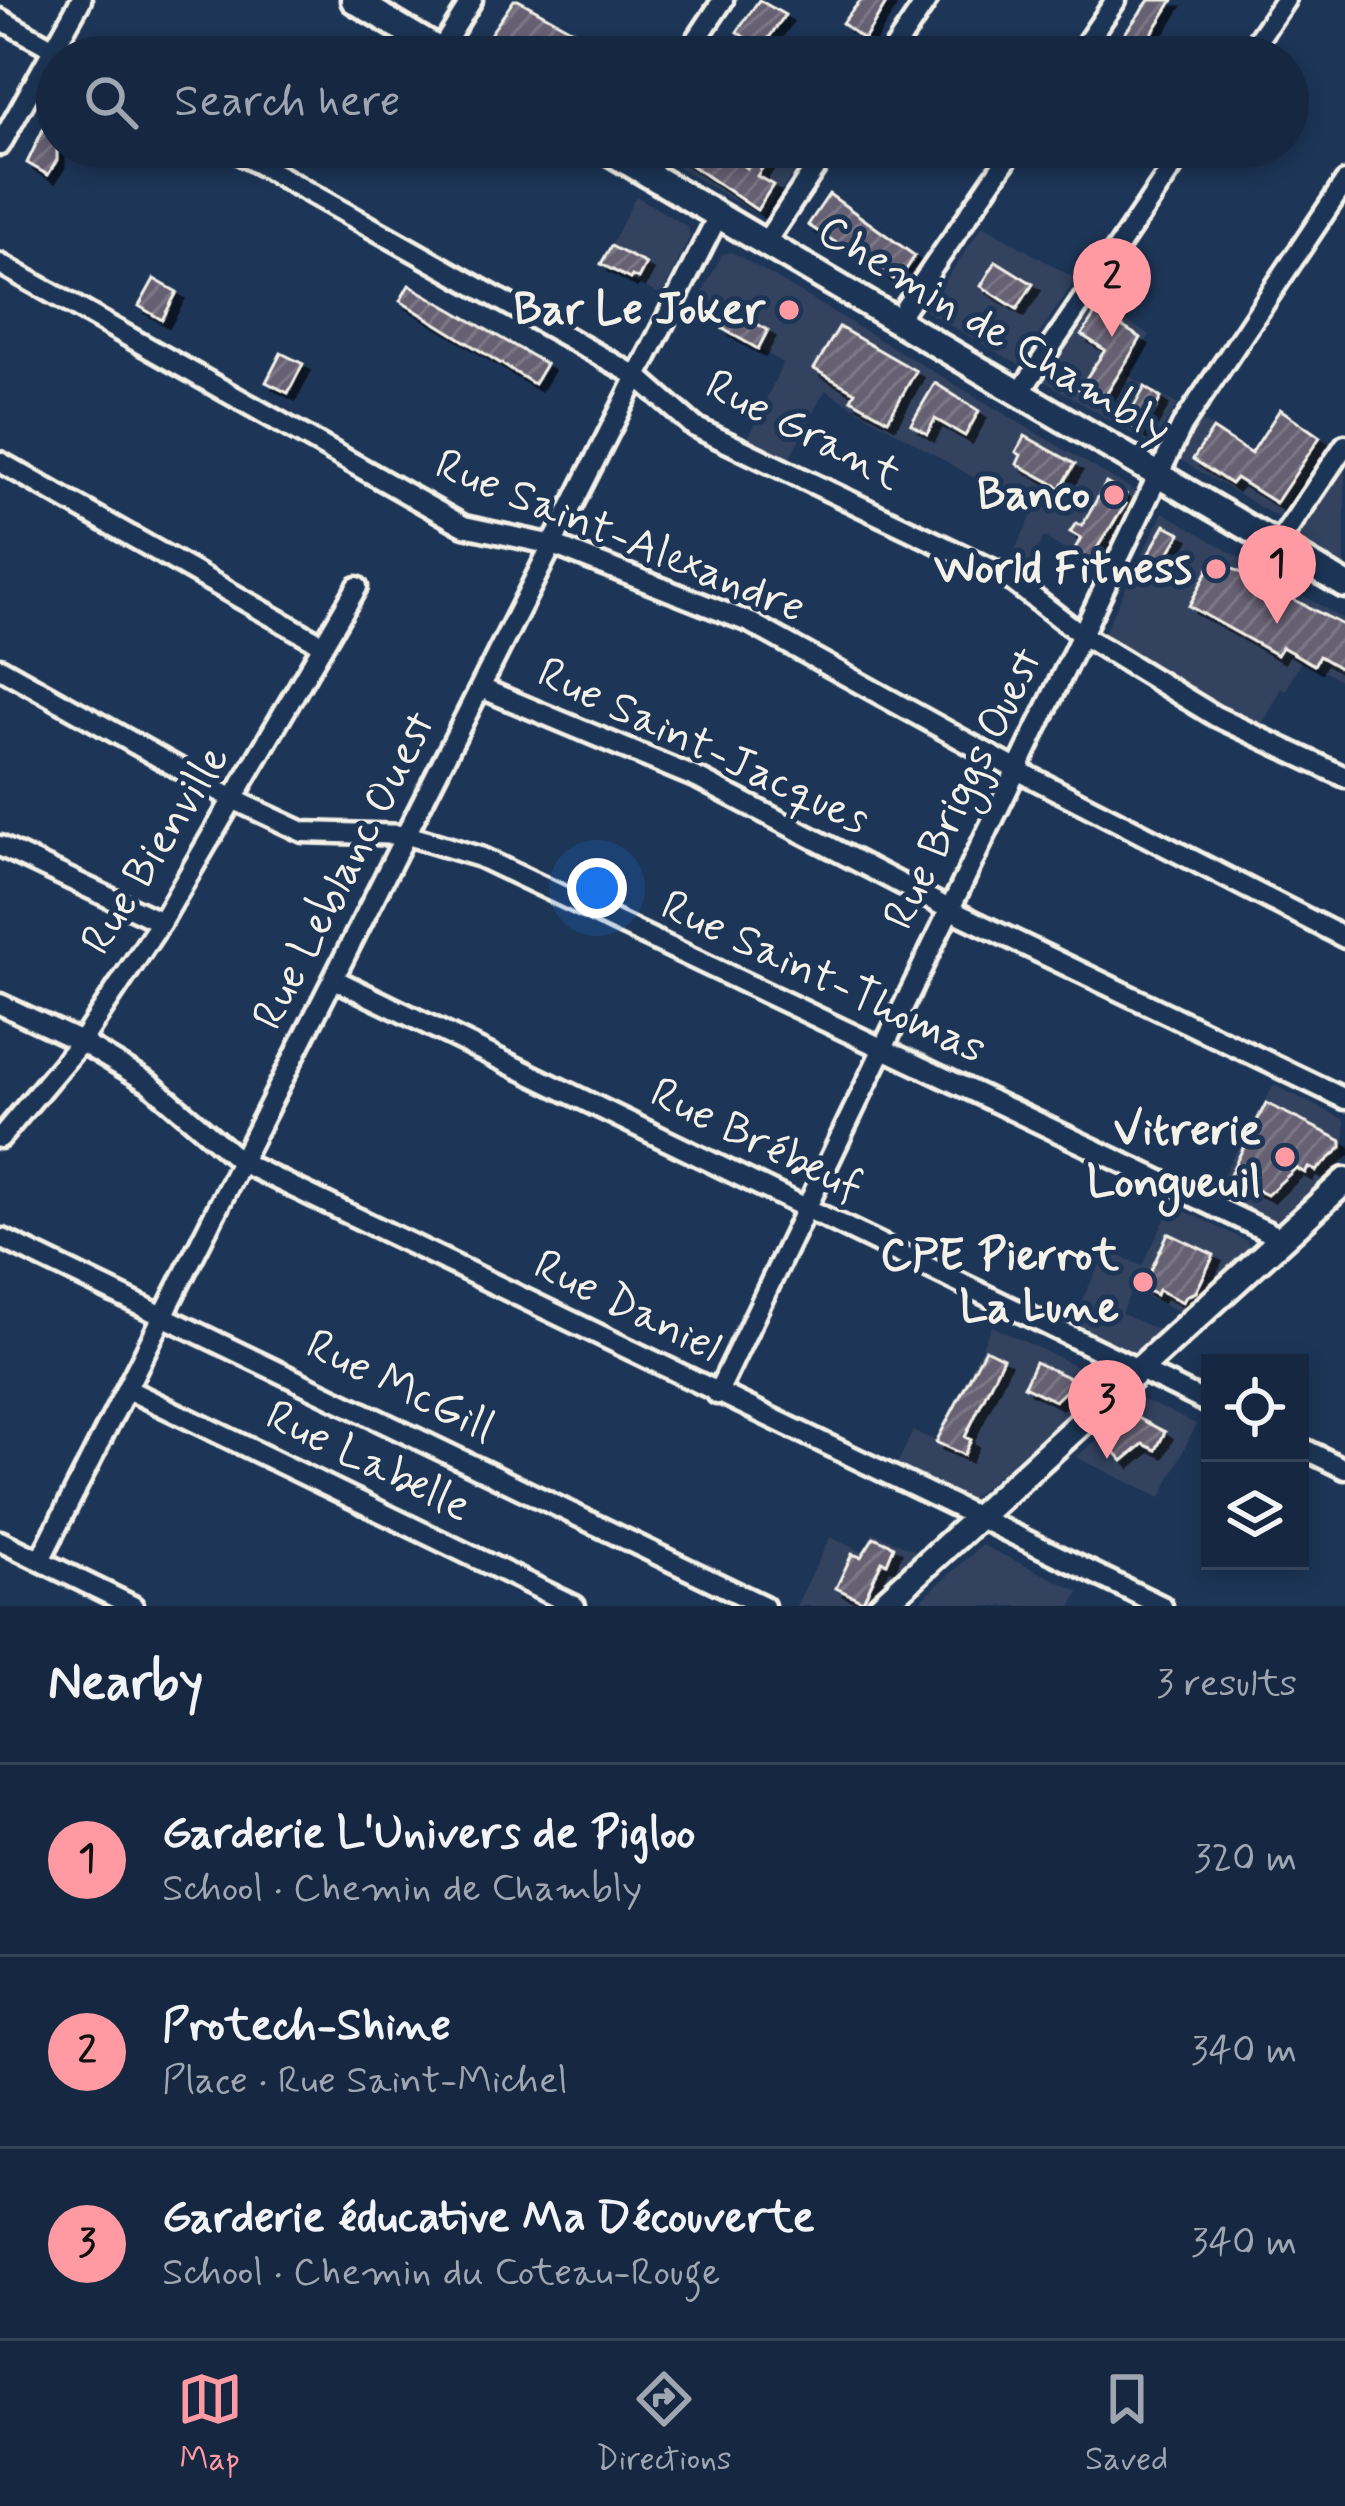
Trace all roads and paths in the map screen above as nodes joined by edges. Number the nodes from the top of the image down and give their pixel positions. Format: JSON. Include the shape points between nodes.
{"nodes":[{"id":1,"x":81,"y":0,"type":"edge"},
{"id":2,"x":354,"y":0,"type":"edge"},
{"id":3,"x":472,"y":0,"type":"edge"},
{"id":4,"x":723,"y":0,"type":"edge"},
{"id":5,"x":927,"y":0,"type":"edge"},
{"id":6,"x":1116,"y":0,"type":"edge"},
{"id":7,"x":1285,"y":0,"type":"edge"},
{"id":8,"x":0,"y":19,"type":"edge"},
{"id":9,"x":67,"y":36,"type":"edge"},
{"id":10,"x":415,"y":36,"type":"edge"},
{"id":11,"x":454,"y":36,"type":"edge"},
{"id":12,"x":699,"y":36,"type":"edge"},
{"id":13,"x":903,"y":36,"type":"edge"},
{"id":14,"x":1091,"y":36,"type":"edge"},
{"id":15,"x":1260,"y":36,"type":"edge"},
{"id":16,"x":36,"y":39,"type":"edge"},
{"id":17,"x":36,"y":91,"type":"edge"},
{"id":18,"x":0,"y":145,"type":"edge"},
{"id":19,"x":265,"y":168,"type":"edge"},
{"id":20,"x":643,"y":168,"type":"edge"},
{"id":21,"x":815,"y":168,"type":"edge"},
{"id":22,"x":1001,"y":168,"type":"edge"},
{"id":23,"x":1172,"y":168,"type":"edge"},
{"id":24,"x":1345,"y":182,"type":"edge"},
{"id":25,"x":718,"y":216,"type":"junction"},
{"id":26,"x":765,"y":244,"type":"junction"},
{"id":27,"x":0,"y":264,"type":"edge"},
{"id":28,"x":896,"y":322,"type":"junction"},
{"id":29,"x":638,"y":377,"type":"junction"},
{"id":30,"x":1019,"y":394,"type":"junction"},
{"id":31,"x":1345,"y":445,"type":"edge"},
{"id":32,"x":0,"y":461,"type":"edge"},
{"id":33,"x":1157,"y":476,"type":"junction"},
{"id":34,"x":1278,"y":544,"type":"junction"},
{"id":35,"x":553,"y":545,"type":"junction"},
{"id":36,"x":1345,"y":585,"type":"edge"},
{"id":37,"x":357,"y":587,"type":"dead end"},
{"id":38,"x":1082,"y":634,"type":"junction"},
{"id":39,"x":323,"y":645,"type":"junction"},
{"id":40,"x":0,"y":668,"type":"edge"},
{"id":41,"x":481,"y":688,"type":"junction"},
{"id":42,"x":1017,"y":770,"type":"junction"},
{"id":43,"x":1345,"y":777,"type":"edge"},
{"id":44,"x":235,"y":800,"type":"junction"},
{"id":45,"x":407,"y":835,"type":"junction"},
{"id":46,"x":0,"y":846,"type":"edge"},
{"id":47,"x":951,"y":910,"type":"junction"},
{"id":48,"x":161,"y":922,"type":"junction"},
{"id":49,"x":1345,"y":938,"type":"edge"},
{"id":50,"x":334,"y":979,"type":"junction"},
{"id":51,"x":0,"y":1004,"type":"edge"},
{"id":52,"x":81,"y":1042,"type":"junction"},
{"id":53,"x":880,"y":1049,"type":"junction"},
{"id":54,"x":1345,"y":1099,"type":"edge"},
{"id":55,"x":0,"y":1138,"type":"edge"},
{"id":56,"x":241,"y":1162,"type":"junction"},
{"id":57,"x":1345,"y":1181,"type":"edge"},
{"id":58,"x":805,"y":1208,"type":"junction"},
{"id":59,"x":3,"y":1238,"type":"edge"},
{"id":60,"x":1283,"y":1239,"type":"junction"},
{"id":61,"x":163,"y":1316,"type":"junction"},
{"id":62,"x":1140,"y":1370,"type":"junction"},
{"id":63,"x":127,"y":1389,"type":"junction"},
{"id":64,"x":717,"y":1394,"type":"junction"},
{"id":65,"x":1201,"y":1400,"type":"edge"},
{"id":66,"x":1309,"y":1452,"type":"edge"},
{"id":67,"x":1345,"y":1469,"type":"edge"},
{"id":68,"x":976,"y":1516,"type":"junction"},
{"id":69,"x":0,"y":1541,"type":"edge"},
{"id":70,"x":40,"y":1560,"type":"junction"},
{"id":71,"x":133,"y":1606,"type":"edge"},
{"id":72,"x":575,"y":1606,"type":"edge"},
{"id":73,"x":764,"y":1606,"type":"edge"},
{"id":74,"x":881,"y":1606,"type":"edge"},
{"id":75,"x":1162,"y":1606,"type":"edge"}],
"edges":[{"from":1,"to":9,"type":"street"},
{"from":2,"to":10,"type":"main road"},
{"from":3,"to":11,"type":"street"},
{"from":4,"to":12,"type":"street"},
{"from":5,"to":13,"type":"street"},
{"from":6,"to":14,"type":"street"},
{"from":7,"to":15,"type":"street"},
{"from":8,"to":16,"type":"street"},
{"from":17,"to":18,"type":"street"},
{"from":19,"to":29,"type":"street","name":"Rue Grant"},
{"from":20,"to":25,"type":"main road","name":"Chemin de Chambly"},
{"from":21,"to":26,"type":"street"},
{"from":22,"to":28,"type":"street"},
{"from":23,"to":30,"type":"street"},
{"from":24,"to":33,"type":"street","name":"Rue Briggs Ouest","via":[[1182,425]]},
{"from":25,"to":26,"type":"main road","name":"Chemin de Chambly"},
{"from":25,"to":29,"type":"street","name":"Rue Leblanc Ouest"},
{"from":26,"to":28,"type":"main road","name":"Chemin de Chambly"},
{"from":27,"to":35,"type":"street","name":"Rue Saint-Alexandre","via":[[464,526]]},
{"from":28,"to":30,"type":"main road","name":"Chemin de Chambly"},
{"from":29,"to":35,"type":"street","name":"Rue Leblanc Ouest"},
{"from":29,"to":38,"type":"street","name":"Rue Grant","via":[[695,427],[1004,574]]},
{"from":30,"to":33,"type":"main road","name":"Chemin de Chambly"},
{"from":31,"to":34,"type":"street"},
{"from":32,"to":39,"type":"street"},
{"from":33,"to":34,"type":"main road","name":"Chemin de Chambly"},
{"from":33,"to":38,"type":"street","name":"Rue Briggs Ouest"},
{"from":34,"to":36,"type":"main road","name":"Chemin de Chambly"},
{"from":35,"to":41,"type":"street","name":"Rue Leblanc Ouest"},
{"from":35,"to":42,"type":"street","name":"Rue Saint-Alexandre","via":[[751,623]]},
{"from":37,"to":39,"type":"street","name":"Rue Bienville"},
{"from":38,"to":42,"type":"street","name":"Rue Briggs Ouest"},
{"from":38,"to":43,"type":"street","name":"Rue Grant","via":[[1216,716]]},
{"from":39,"to":44,"type":"street","name":"Rue Bienville"},
{"from":40,"to":44,"type":"street","name":"Rue Saint-Thomas"},
{"from":41,"to":45,"type":"street","name":"Rue Leblanc Ouest"},
{"from":41,"to":47,"type":"street","name":"Rue Saint-Jacques","via":[[699,779]]},
{"from":42,"to":47,"type":"street","name":"Rue Briggs Ouest"},
{"from":42,"to":49,"type":"street","name":"Rue Saint-Alexandre"},
{"from":44,"to":45,"type":"street","name":"Rue Saint-Thomas","via":[[303,832]]},
{"from":44,"to":48,"type":"street","name":"Rue Bienville"},
{"from":45,"to":50,"type":"street","name":"Rue Leblanc Ouest"},
{"from":45,"to":53,"type":"street","name":"Rue Saint-Thomas","via":[[480,857]]},
{"from":46,"to":48,"type":"street"},
{"from":47,"to":53,"type":"street","name":"Rue Briggs Ouest"},
{"from":47,"to":54,"type":"street","name":"Rue Saint-Jacques"},
{"from":48,"to":52,"type":"street","name":"Rue Bienville"},
{"from":50,"to":56,"type":"street","name":"Rue Leblanc Ouest"},
{"from":50,"to":58,"type":"street","name":"Rue Brébeuf"},
{"from":51,"to":52,"type":"street","name":"Rue Daniel"},
{"from":52,"to":55,"type":"street","name":"Rue Bienville"},
{"from":52,"to":56,"type":"street","name":"Rue Daniel","via":[[149,1083]]},
{"from":53,"to":58,"type":"street","name":"Rue Briggs Ouest"},
{"from":53,"to":60,"type":"street","name":"Rue Saint-Thomas"},
{"from":56,"to":61,"type":"street","name":"Rue Leblanc Ouest"},
{"from":56,"to":64,"type":"street","name":"Rue Daniel"},
{"from":57,"to":60,"type":"main road"},
{"from":58,"to":62,"type":"street","name":"Rue Brébeuf"},
{"from":58,"to":64,"type":"street","name":"Rue Briggs Ouest"},
{"from":59,"to":61,"type":"street","name":"Rue McGill"},
{"from":60,"to":62,"type":"main road"},
{"from":61,"to":63,"type":"street","name":"Rue Leblanc Ouest"},
{"from":61,"to":73,"type":"street","name":"Rue McGill"},
{"from":62,"to":65,"type":"street","name":"Rue Brébeuf"},
{"from":62,"to":68,"type":"main road"},
{"from":63,"to":70,"type":"street","name":"Rue Leblanc Ouest"},
{"from":63,"to":72,"type":"street","name":"Rue Labelle"},
{"from":64,"to":68,"type":"street","name":"Rue Daniel"},
{"from":66,"to":67,"type":"street"},
{"from":68,"to":74,"type":"main road"},
{"from":68,"to":75,"type":"street","name":"Rue Daniel"},
{"from":69,"to":70,"type":"street"},
{"from":70,"to":71,"type":"street"}]}
